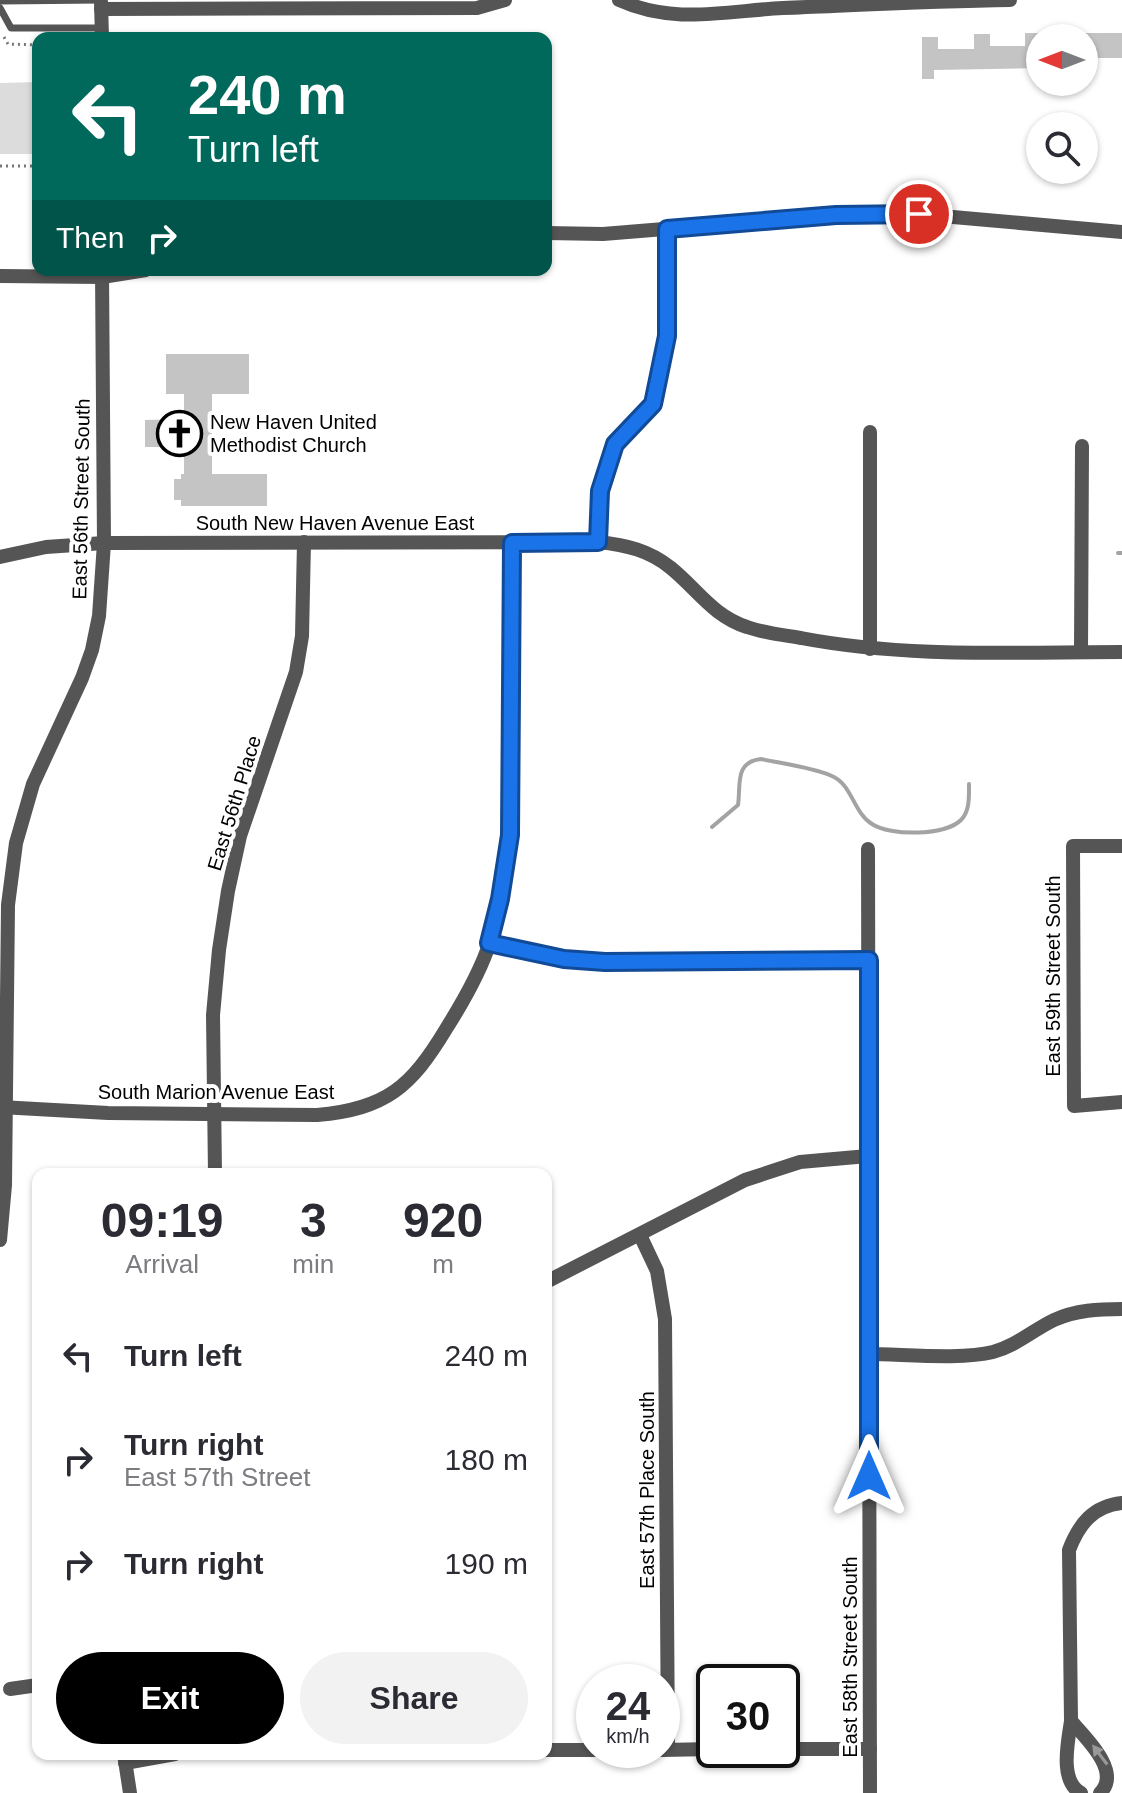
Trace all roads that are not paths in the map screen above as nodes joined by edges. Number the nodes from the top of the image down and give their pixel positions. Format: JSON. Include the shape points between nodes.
{"nodes":[{"id":1,"x":505,"y":0,"type":"edge"},
{"id":2,"x":619,"y":0,"type":"edge"},
{"id":3,"x":1010,"y":0,"type":"edge"},
{"id":4,"x":0,"y":1,"type":"edge"},
{"id":5,"x":101,"y":3,"type":"edge"},
{"id":6,"x":0,"y":8,"type":"edge"},
{"id":7,"x":84,"y":32,"type":"edge"},
{"id":8,"x":102,"y":32,"type":"edge"},
{"id":9,"x":667,"y":229,"type":"junction"},
{"id":10,"x":1122,"y":232,"type":"edge"},
{"id":11,"x":552,"y":233,"type":"edge"},
{"id":12,"x":32,"y":275,"type":"edge"},
{"id":13,"x":0,"y":276,"type":"edge"},
{"id":14,"x":102,"y":276,"type":"edge"},
{"id":15,"x":870,"y":432,"type":"dead end"},
{"id":16,"x":1082,"y":446,"type":"dead end"},
{"id":17,"x":304,"y":542,"type":"junction"},
{"id":18,"x":598,"y":542,"type":"junction"},
{"id":19,"x":104,"y":543,"type":"junction"},
{"id":20,"x":512,"y":543,"type":"junction"},
{"id":21,"x":0,"y":557,"type":"edge"},
{"id":22,"x":870,"y":649,"type":"junction"},
{"id":23,"x":1081,"y":652,"type":"junction"},
{"id":24,"x":1122,"y":652,"type":"edge"},
{"id":25,"x":1122,"y":846,"type":"edge"},
{"id":26,"x":868,"y":849,"type":"dead end"},
{"id":27,"x":489,"y":943,"type":"junction"},
{"id":28,"x":869,"y":960,"type":"junction"},
{"id":29,"x":1122,"y":1102,"type":"edge"},
{"id":30,"x":2,"y":1107,"type":"edge"},
{"id":31,"x":213,"y":1112,"type":"junction"},
{"id":32,"x":868,"y":1156,"type":"junction"},
{"id":33,"x":215,"y":1168,"type":"edge"},
{"id":34,"x":640,"y":1235,"type":"junction"},
{"id":35,"x":0,"y":1240,"type":"edge"},
{"id":36,"x":552,"y":1279,"type":"edge"},
{"id":37,"x":1122,"y":1309,"type":"edge"},
{"id":38,"x":868,"y":1354,"type":"junction"},
{"id":39,"x":1122,"y":1503,"type":"edge"},
{"id":40,"x":665,"y":1664,"type":"edge"},
{"id":41,"x":32,"y":1686,"type":"edge"},
{"id":42,"x":10,"y":1689,"type":"dead end"},
{"id":43,"x":1071,"y":1721,"type":"junction"},
{"id":44,"x":800,"y":1749,"type":"edge"},
{"id":45,"x":870,"y":1749,"type":"junction"},
{"id":46,"x":552,"y":1750,"type":"edge"},
{"id":47,"x":576,"y":1750,"type":"edge"},
{"id":48,"x":125,"y":1760,"type":"edge"},
{"id":49,"x":130,"y":1793,"type":"edge"},
{"id":50,"x":870,"y":1793,"type":"edge"},
{"id":51,"x":1081,"y":1793,"type":"edge"},
{"id":52,"x":1100,"y":1793,"type":"edge"}],
"edges":[{"from":1,"to":5,"type":"street","via":[[477,8]]},
{"from":2,"to":3,"type":"street","via":[[652,12],[703,16]]},
{"from":4,"to":5,"type":"lane"},
{"from":5,"to":8,"type":"street"},
{"from":6,"to":7,"type":"lane","via":[[11,28]]},
{"from":9,"to":10,"type":"street","via":[[919,214]]},
{"from":9,"to":11,"type":"street"},
{"from":9,"to":18,"type":"street","via":[[667,336],[653,404],[615,444],[600,491]]},
{"from":12,"to":13,"type":"street"},
{"from":14,"to":19,"type":"street","name":"East 56th Street South"},
{"from":15,"to":22,"type":"street"},
{"from":16,"to":23,"type":"street"},
{"from":17,"to":19,"type":"street","name":"South New Haven Avenue East"},
{"from":17,"to":20,"type":"street","name":"South New Haven Avenue East"},
{"from":17,"to":31,"type":"street","name":"East 56th Place","via":[[296,672],[240,836],[228,891],[213,1015]]},
{"from":18,"to":20,"type":"street","name":"South New Haven Avenue East"},
{"from":18,"to":22,"type":"street","name":"South New Haven Avenue East","via":[[638,548],[655,557],[734,622]]},
{"from":19,"to":21,"type":"street","name":"South New Haven Avenue East"},
{"from":19,"to":30,"type":"street","name":"East 56th Street South","via":[[92,650],[33,784],[16,843],[8,905]]},
{"from":20,"to":27,"type":"street","name":"South Marion Avenue East","via":[[510,835]]},
{"from":22,"to":23,"type":"street","name":"South New Haven Avenue East"},
{"from":23,"to":24,"type":"street","name":"South New Haven Avenue East"},
{"from":25,"to":29,"type":"street","name":"East 59th Street South","via":[[1073,846],[1074,1106]]},
{"from":26,"to":28,"type":"street","name":"East 58th Street South"},
{"from":27,"to":28,"type":"street","via":[[605,962]]},
{"from":27,"to":31,"type":"street","name":"South Marion Avenue East","via":[[462,1004],[429,1058],[383,1100],[317,1115]]},
{"from":28,"to":32,"type":"street","name":"East 58th Street South"},
{"from":30,"to":31,"type":"street","name":"South Marion Avenue East"},
{"from":30,"to":35,"type":"street","name":"East 56th Street South","via":[[5,1185]]},
{"from":31,"to":33,"type":"street","name":"East 56th Place"},
{"from":32,"to":34,"type":"street","via":[[776,1169]]},
{"from":32,"to":38,"type":"street","name":"East 58th Street South"},
{"from":34,"to":36,"type":"street"},
{"from":34,"to":40,"type":"street","name":"East 57th Place South","via":[[657,1271],[665,1319]]},
{"from":37,"to":38,"type":"street","via":[[1084,1311],[1053,1320],[992,1352]]},
{"from":38,"to":45,"type":"street","name":"East 58th Street South"},
{"from":39,"to":43,"type":"street","via":[[1094,1511],[1077,1529],[1069,1550]]},
{"from":41,"to":42,"type":"street"},
{"from":43,"to":51,"type":"street","via":[[1068,1778]]},
{"from":52,"to":43,"type":"street","one_way":true,"via":[[1110,1779],[1109,1768]]},
{"from":44,"to":45,"type":"street"},
{"from":45,"to":50,"type":"street","name":"East 58th Street South"},
{"from":46,"to":47,"type":"street"},
{"from":48,"to":49,"type":"street"}]}
